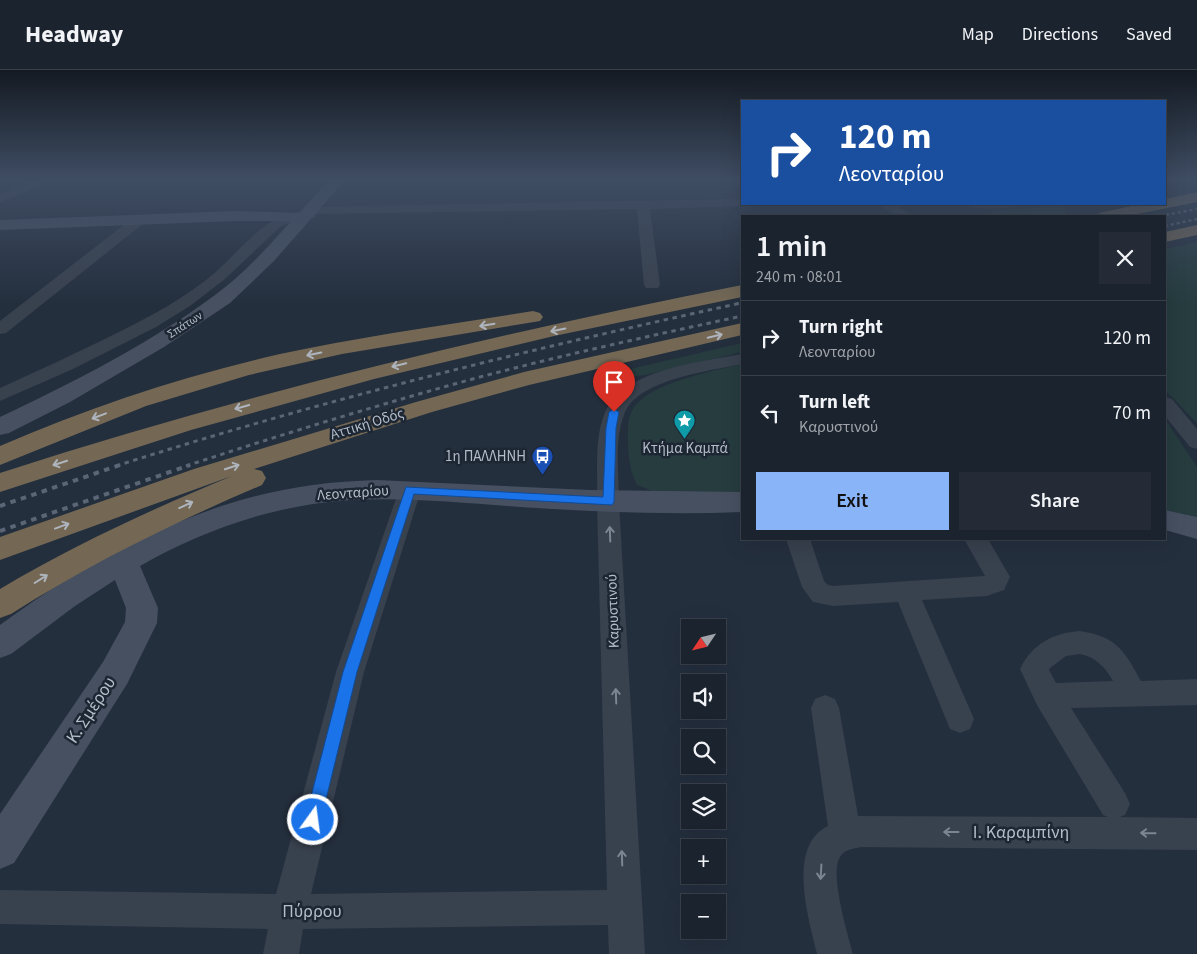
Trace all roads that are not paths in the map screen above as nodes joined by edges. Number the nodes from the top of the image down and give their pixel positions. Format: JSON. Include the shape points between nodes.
{"nodes":[{"id":1,"x":104,"y":221,"type":"edge"},
{"id":2,"x":137,"y":221,"type":"edge"},
{"id":3,"x":284,"y":221,"type":"edge"},
{"id":4,"x":293,"y":221,"type":"edge"},
{"id":5,"x":295,"y":221,"type":"edge"},
{"id":6,"x":645,"y":221,"type":"edge"},
{"id":7,"x":0,"y":225,"type":"edge"},
{"id":8,"x":1197,"y":230,"type":"edge"},
{"id":9,"x":1166,"y":237,"type":"edge"},
{"id":10,"x":741,"y":284,"type":"edge"},
{"id":11,"x":652,"y":285,"type":"dead end"},
{"id":12,"x":741,"y":291,"type":"edge"},
{"id":13,"x":0,"y":329,"type":"edge"},
{"id":14,"x":741,"y":330,"type":"edge"},
{"id":15,"x":687,"y":342,"type":"junction"},
{"id":16,"x":741,"y":359,"type":"edge"},
{"id":17,"x":0,"y":395,"type":"edge"},
{"id":18,"x":1166,"y":404,"type":"edge"},
{"id":19,"x":0,"y":420,"type":"edge"},
{"id":20,"x":0,"y":427,"type":"edge"},
{"id":21,"x":1197,"y":442,"type":"edge"},
{"id":22,"x":0,"y":456,"type":"edge"},
{"id":23,"x":0,"y":483,"type":"edge"},
{"id":24,"x":410,"y":490,"type":"junction"},
{"id":25,"x":608,"y":502,"type":"junction"},
{"id":26,"x":741,"y":502,"type":"edge"},
{"id":27,"x":1166,"y":520,"type":"edge"},
{"id":28,"x":1197,"y":528,"type":"edge"},
{"id":29,"x":798,"y":540,"type":"edge"},
{"id":30,"x":977,"y":540,"type":"edge"},
{"id":31,"x":0,"y":549,"type":"edge"},
{"id":32,"x":123,"y":562,"type":"junction"},
{"id":33,"x":906,"y":592,"type":"junction"},
{"id":34,"x":0,"y":605,"type":"edge"},
{"id":35,"x":0,"y":644,"type":"edge"},
{"id":36,"x":1197,"y":692,"type":"edge"},
{"id":37,"x":1133,"y":693,"type":"junction"},
{"id":38,"x":1047,"y":696,"type":"junction"},
{"id":39,"x":824,"y":708,"type":"dead end"},
{"id":40,"x":960,"y":719,"type":"dead end"},
{"id":41,"x":1114,"y":804,"type":"dead end"},
{"id":42,"x":845,"y":834,"type":"junction"},
{"id":43,"x":1197,"y":834,"type":"edge"},
{"id":44,"x":0,"y":849,"type":"edge"},
{"id":45,"x":0,"y":907,"type":"edge"},
{"id":46,"x":624,"y":907,"type":"junction"},
{"id":47,"x":290,"y":912,"type":"junction"},
{"id":48,"x":281,"y":954,"type":"edge"},
{"id":49,"x":627,"y":954,"type":"edge"},
{"id":50,"x":835,"y":954,"type":"edge"}],
"edges":[{"from":1,"to":7,"type":"street"},
{"from":2,"to":13,"type":"street"},
{"from":3,"to":17,"type":"street","via":[[270,228],[220,276],[184,303],[118,340]]},
{"from":4,"to":19,"type":"street","name":"Σπάτων","via":[[229,281],[191,311]]},
{"from":5,"to":20,"type":"street","name":"Σπάτων","via":[[242,283],[193,321],[71,392]]},
{"from":6,"to":11,"type":"street"},
{"from":8,"to":9,"type":"highway"},
{"from":10,"to":22,"type":"highway","one_way":true,"via":[[321,352],[236,372],[145,399]]},
{"from":12,"to":23,"type":"highway","one_way":true,"via":[[476,347],[330,383],[177,426]]},
{"from":15,"to":14,"type":"highway","name":"Αττική Οδός","one_way":true},
{"from":31,"to":15,"type":"highway","name":"Αττική Οδός","one_way":true,"via":[[326,437],[524,379]]},
{"from":34,"to":15,"type":"highway","one_way":true,"via":[[118,537],[258,475],[432,416]]},
{"from":16,"to":25,"type":"street","name":"Καρυστινού","via":[[660,379],[630,393],[619,404],[611,428]]},
{"from":18,"to":21,"type":"street"},
{"from":24,"to":25,"type":"street","name":"Λεονταρίου"},
{"from":24,"to":32,"type":"street","name":"Λεονταρίου","via":[[349,491],[281,500],[198,526]]},
{"from":24,"to":47,"type":"street","via":[[350,672]]},
{"from":25,"to":26,"type":"street","name":"Λεονταρίου"},
{"from":46,"to":25,"type":"street","name":"Καρυστινού","one_way":true},
{"from":27,"to":28,"type":"street"},
{"from":29,"to":33,"type":"street","via":[[814,587],[822,595]]},
{"from":30,"to":33,"type":"street","via":[[998,577],[995,583]]},
{"from":32,"to":35,"type":"street","name":"Λεονταρίου","via":[[46,608]]},
{"from":32,"to":44,"type":"street","name":"Κ. Σμέρου","via":[[142,608],[141,623],[115,673]]},
{"from":33,"to":40,"type":"street"},
{"from":36,"to":37,"type":"street"},
{"from":37,"to":38,"type":"street"},
{"from":37,"to":38,"type":"street","via":[[1112,657],[1089,643],[1064,642],[1039,660],[1034,669]]},
{"from":38,"to":41,"type":"street"},
{"from":39,"to":42,"type":"street"},
{"from":43,"to":42,"type":"street","name":"Ι. Καραμπίνη","one_way":true},
{"from":42,"to":50,"type":"street","one_way":true,"via":[[836,838],[824,851],[820,873]]},
{"from":45,"to":47,"type":"street","name":"Πύρρου"},
{"from":46,"to":47,"type":"street","name":"Πύρρου"},
{"from":46,"to":49,"type":"street","name":"Καρυστινού"},
{"from":47,"to":48,"type":"street"}]}
